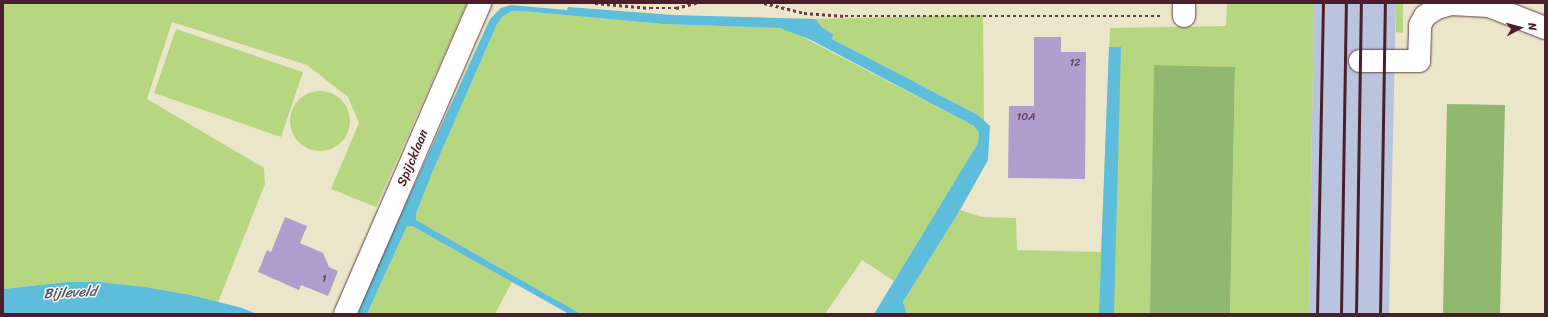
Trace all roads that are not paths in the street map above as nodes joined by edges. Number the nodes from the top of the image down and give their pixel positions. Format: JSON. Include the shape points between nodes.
{"nodes":[{"id":1,"x":480,"y":3,"type":"edge"},
{"id":2,"x":1545,"y":28,"type":"edge"},
{"id":3,"x":1360,"y":61,"type":"dead end"},
{"id":4,"x":345,"y":314,"type":"edge"}],
"edges":[{"from":1,"to":4,"type":"street","name":"Spijcklaan"},
{"from":2,"to":3,"type":"street","via":[[1489,6],[1451,4],[1437,8],[1425,16],[1420,25],[1419,61]]}]}
